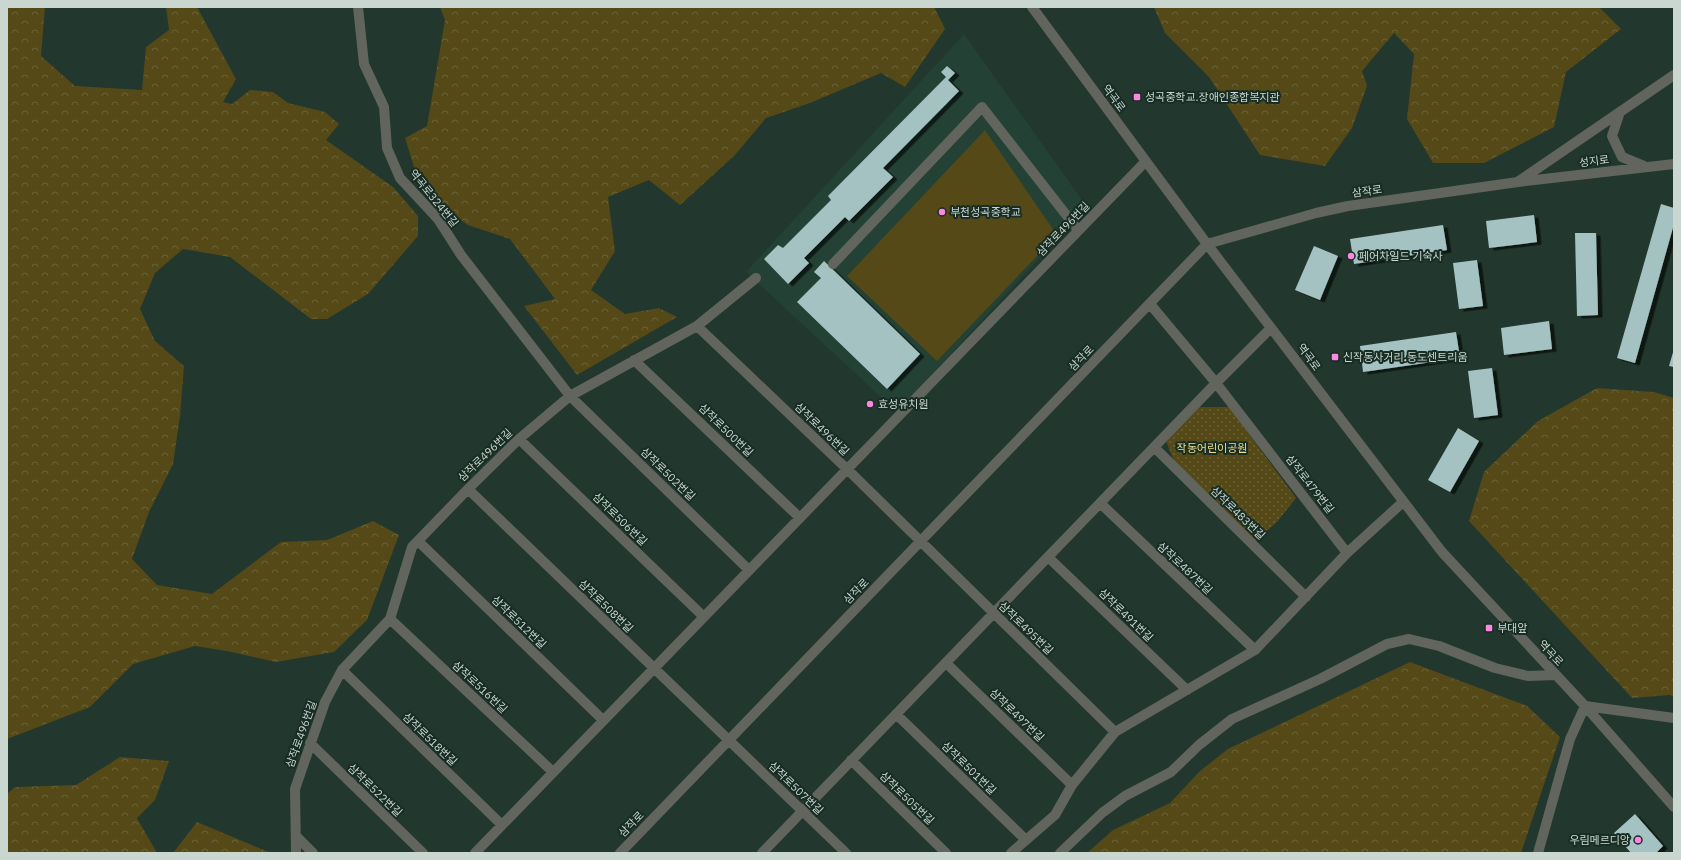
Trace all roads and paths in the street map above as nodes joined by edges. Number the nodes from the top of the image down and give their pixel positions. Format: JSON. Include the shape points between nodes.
{"nodes":[{"id":1,"x":358,"y":7,"type":"edge"},
{"id":2,"x":1032,"y":7,"type":"edge"},
{"id":3,"x":1674,"y":75,"type":"edge"},
{"id":4,"x":1620,"y":112,"type":"junction"},
{"id":5,"x":1146,"y":161,"type":"junction"},
{"id":6,"x":1674,"y":164,"type":"edge"},
{"id":7,"x":1646,"y":167,"type":"junction"},
{"id":8,"x":1518,"y":182,"type":"junction"},
{"id":9,"x":1078,"y":230,"type":"junction"},
{"id":10,"x":1207,"y":244,"type":"junction"},
{"id":11,"x":833,"y":264,"type":"dead end"},
{"id":12,"x":756,"y":278,"type":"dead end"},
{"id":13,"x":1150,"y":304,"type":"junction"},
{"id":14,"x":697,"y":326,"type":"junction"},
{"id":15,"x":1272,"y":328,"type":"junction"},
{"id":16,"x":634,"y":360,"type":"junction"},
{"id":17,"x":1216,"y":383,"type":"junction"},
{"id":18,"x":570,"y":396,"type":"junction"},
{"id":19,"x":519,"y":439,"type":"junction"},
{"id":20,"x":1154,"y":448,"type":"junction"},
{"id":21,"x":847,"y":469,"type":"junction"},
{"id":22,"x":468,"y":489,"type":"junction"},
{"id":23,"x":1403,"y":502,"type":"junction"},
{"id":24,"x":1100,"y":503,"type":"junction"},
{"id":25,"x":800,"y":518,"type":"junction"},
{"id":26,"x":418,"y":541,"type":"junction"},
{"id":27,"x":920,"y":542,"type":"junction"},
{"id":28,"x":1348,"y":553,"type":"junction"},
{"id":29,"x":1048,"y":557,"type":"junction"},
{"id":30,"x":750,"y":570,"type":"junction"},
{"id":31,"x":1306,"y":597,"type":"junction"},
{"id":32,"x":993,"y":614,"type":"junction"},
{"id":33,"x":704,"y":617,"type":"junction"},
{"id":34,"x":390,"y":619,"type":"junction"},
{"id":35,"x":1255,"y":650,"type":"junction"},
{"id":36,"x":946,"y":663,"type":"junction"},
{"id":37,"x":654,"y":669,"type":"junction"},
{"id":38,"x":342,"y":670,"type":"junction"},
{"id":39,"x":1556,"y":675,"type":"junction"},
{"id":40,"x":1187,"y":690,"type":"junction"},
{"id":41,"x":1585,"y":706,"type":"junction"},
{"id":42,"x":896,"y":714,"type":"junction"},
{"id":43,"x":1674,"y":718,"type":"edge"},
{"id":44,"x":603,"y":720,"type":"junction"},
{"id":45,"x":1115,"y":732,"type":"junction"},
{"id":46,"x":730,"y":740,"type":"junction"},
{"id":47,"x":310,"y":743,"type":"junction"},
{"id":48,"x":851,"y":760,"type":"junction"},
{"id":49,"x":553,"y":772,"type":"junction"},
{"id":50,"x":1072,"y":785,"type":"junction"},
{"id":51,"x":1674,"y":807,"type":"edge"},
{"id":52,"x":803,"y":811,"type":"junction"},
{"id":53,"x":502,"y":825,"type":"junction"},
{"id":54,"x":296,"y":836,"type":"junction"},
{"id":55,"x":1026,"y":840,"type":"junction"},
{"id":56,"x":296,"y":853,"type":"edge"},
{"id":57,"x":313,"y":853,"type":"edge"},
{"id":58,"x":423,"y":853,"type":"edge"},
{"id":59,"x":476,"y":853,"type":"edge"},
{"id":60,"x":620,"y":853,"type":"edge"},
{"id":61,"x":762,"y":853,"type":"edge"},
{"id":62,"x":846,"y":853,"type":"edge"},
{"id":63,"x":946,"y":853,"type":"edge"},
{"id":64,"x":1011,"y":853,"type":"edge"},
{"id":65,"x":1060,"y":853,"type":"edge"},
{"id":66,"x":1538,"y":853,"type":"edge"}],
"edges":[{"from":1,"to":18,"type":"street","name":"역곡로324번길","via":[[364,64],[384,107],[387,148],[400,178],[438,219],[461,255]]},
{"from":2,"to":5,"type":"street","name":"역곡로"},
{"from":3,"to":4,"type":"street","name":"삼작로"},
{"from":4,"to":7,"type":"street","via":[[1612,136],[1622,157]]},
{"from":4,"to":8,"type":"street","name":"삼작로"},
{"from":5,"to":9,"type":"street","name":"삼작로496번길"},
{"from":5,"to":10,"type":"street","name":"역곡로"},
{"from":6,"to":7,"type":"street","name":"성지로"},
{"from":7,"to":8,"type":"street","name":"성지로"},
{"from":8,"to":10,"type":"street","name":"삼작로","via":[[1348,206]]},
{"from":9,"to":11,"type":"street","via":[[982,107]]},
{"from":9,"to":21,"type":"street","name":"삼작로496번길"},
{"from":10,"to":13,"type":"street","name":"삼작로"},
{"from":10,"to":15,"type":"street","name":"역곡로"},
{"from":12,"to":14,"type":"street"},
{"from":13,"to":17,"type":"street","name":"삼작로479번길"},
{"from":13,"to":27,"type":"street","name":"삼작로"},
{"from":14,"to":16,"type":"street","name":"삼작로496번길"},
{"from":14,"to":21,"type":"street","name":"삼작로496번길"},
{"from":15,"to":17,"type":"street"},
{"from":15,"to":23,"type":"street","name":"역곡로"},
{"from":16,"to":18,"type":"street","name":"삼작로496번길"},
{"from":16,"to":25,"type":"street","name":"삼작로500번길"},
{"from":17,"to":20,"type":"street"},
{"from":17,"to":28,"type":"street","name":"삼작로479번길"},
{"from":18,"to":19,"type":"street","name":"삼작로496번길"},
{"from":18,"to":30,"type":"street","name":"삼작로502번길"},
{"from":19,"to":22,"type":"street","name":"삼작로496번길"},
{"from":19,"to":33,"type":"street","name":"삼작로506번길"},
{"from":20,"to":24,"type":"street"},
{"from":20,"to":31,"type":"street","name":"삼작로483번길"},
{"from":21,"to":25,"type":"street"},
{"from":21,"to":27,"type":"street","name":"삼작로496번길"},
{"from":22,"to":26,"type":"street","name":"삼작로496번길"},
{"from":22,"to":37,"type":"street","name":"삼작로508번길"},
{"from":23,"to":28,"type":"street"},
{"from":23,"to":39,"type":"street","name":"역곡로","via":[[1442,552]]},
{"from":24,"to":29,"type":"street"},
{"from":24,"to":35,"type":"street","name":"삼작로487번길"},
{"from":25,"to":30,"type":"street"},
{"from":26,"to":34,"type":"street","name":"삼작로496번길","via":[[412,547]]},
{"from":26,"to":44,"type":"street","name":"삼작로512번길"},
{"from":27,"to":32,"type":"street","name":"삼작로495번길"},
{"from":27,"to":46,"type":"street","name":"삼작로"},
{"from":28,"to":31,"type":"street"},
{"from":29,"to":32,"type":"street"},
{"from":29,"to":40,"type":"street","name":"삼작로491번길"},
{"from":30,"to":33,"type":"street"},
{"from":31,"to":35,"type":"street"},
{"from":32,"to":36,"type":"street"},
{"from":32,"to":45,"type":"street","name":"삼작로495번길"},
{"from":33,"to":37,"type":"street"},
{"from":34,"to":38,"type":"street","name":"삼작로496번길"},
{"from":34,"to":49,"type":"street","name":"삼작로516번길"},
{"from":35,"to":40,"type":"street"},
{"from":36,"to":42,"type":"street"},
{"from":36,"to":50,"type":"street","name":"삼작로497번길"},
{"from":37,"to":44,"type":"street"},
{"from":37,"to":46,"type":"street","name":"삼작로508번길"},
{"from":38,"to":47,"type":"street","name":"삼작로496번길","via":[[325,702]]},
{"from":38,"to":53,"type":"street","name":"삼작로518번길"},
{"from":39,"to":41,"type":"street","name":"역곡로"},
{"from":39,"to":65,"type":"street","via":[[1528,676],[1495,668],[1439,646],[1415,640],[1398,640],[1232,719],[1199,745],[1171,772],[1125,796],[1102,813]]},
{"from":40,"to":45,"type":"street"},
{"from":41,"to":43,"type":"street"},
{"from":41,"to":51,"type":"street","name":"역곡로"},
{"from":41,"to":66,"type":"street","via":[[1570,738]]},
{"from":42,"to":48,"type":"street"},
{"from":42,"to":55,"type":"street","name":"삼작로501번길"},
{"from":44,"to":49,"type":"street"},
{"from":45,"to":50,"type":"street"},
{"from":46,"to":52,"type":"street","name":"삼작로507번길"},
{"from":46,"to":60,"type":"street","name":"삼작로"},
{"from":47,"to":54,"type":"street","name":"삼작로496번길","via":[[295,789]]},
{"from":47,"to":58,"type":"street","name":"삼작로522번길"},
{"from":48,"to":52,"type":"street"},
{"from":48,"to":63,"type":"street","name":"삼작로505번길"},
{"from":49,"to":53,"type":"street"},
{"from":50,"to":55,"type":"street","via":[[1055,815]]},
{"from":52,"to":61,"type":"street"},
{"from":52,"to":62,"type":"street","name":"삼작로507번길"},
{"from":53,"to":59,"type":"street"},
{"from":54,"to":56,"type":"street","name":"삼작로496번길"},
{"from":54,"to":57,"type":"street"},
{"from":55,"to":64,"type":"street"}]}
